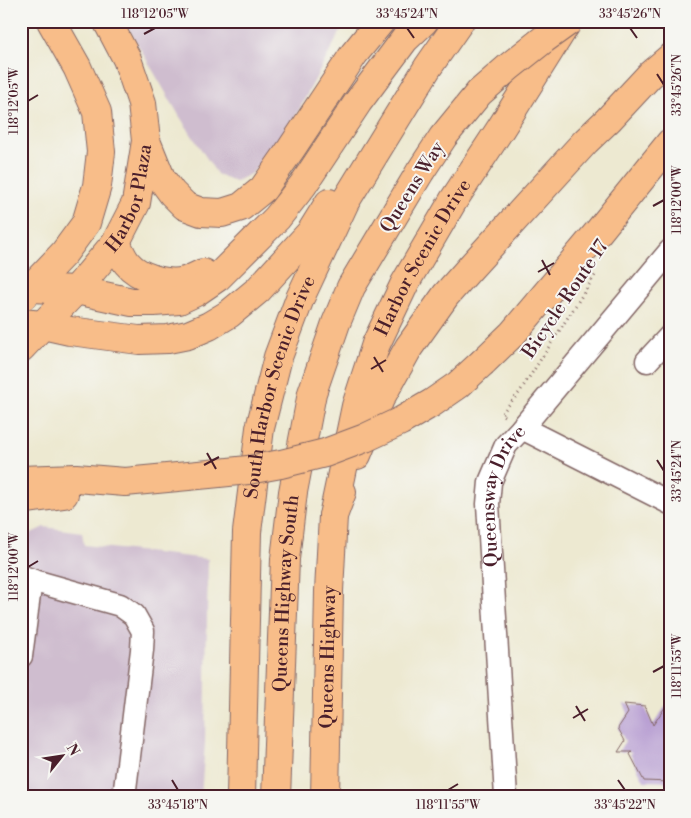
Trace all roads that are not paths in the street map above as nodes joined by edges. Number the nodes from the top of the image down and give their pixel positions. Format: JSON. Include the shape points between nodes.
{"nodes":[{"id":1,"x":52,"y":21,"type":"edge"},
{"id":2,"x":107,"y":21,"type":"edge"},
{"id":3,"x":380,"y":21,"type":"edge"},
{"id":4,"x":424,"y":21,"type":"edge"},
{"id":5,"x":460,"y":21,"type":"edge"},
{"id":6,"x":569,"y":21,"type":"edge"},
{"id":7,"x":670,"y":58,"type":"edge"},
{"id":8,"x":428,"y":67,"type":"junction"},
{"id":9,"x":146,"y":141,"type":"junction"},
{"id":10,"x":670,"y":143,"type":"edge"},
{"id":11,"x":116,"y":242,"type":"junction"},
{"id":12,"x":251,"y":244,"type":"junction"},
{"id":13,"x":670,"y":251,"type":"edge"},
{"id":14,"x":76,"y":290,"type":"junction"},
{"id":15,"x":26,"y":293,"type":"edge"},
{"id":16,"x":32,"y":324,"type":"edge"},
{"id":17,"x":670,"y":336,"type":"edge"},
{"id":18,"x":21,"y":348,"type":"edge"},
{"id":19,"x":646,"y":361,"type":"dead end"},
{"id":20,"x":312,"y":393,"type":"joint"},
{"id":21,"x":522,"y":428,"type":"junction"},
{"id":22,"x":21,"y":480,"type":"edge"},
{"id":23,"x":122,"y":482,"type":"junction"},
{"id":24,"x":21,"y":500,"type":"edge"},
{"id":25,"x":670,"y":503,"type":"edge"},
{"id":26,"x":333,"y":516,"type":"junction"},
{"id":27,"x":26,"y":578,"type":"edge"},
{"id":28,"x":21,"y":656,"type":"edge"},
{"id":29,"x":124,"y":797,"type":"edge"},
{"id":30,"x":242,"y":797,"type":"edge"},
{"id":31,"x":276,"y":797,"type":"edge"},
{"id":32,"x":325,"y":797,"type":"edge"},
{"id":33,"x":506,"y":797,"type":"edge"}],
"edges":[{"from":1,"to":15,"type":"main road","name":"Harbor Plaza","via":[[97,112],[101,152],[97,186],[86,223],[64,253]]},
{"from":2,"to":9,"type":"main road","name":"Harbor Plaza","via":[[127,59],[142,103]]},
{"from":3,"to":9,"type":"main road","via":[[263,189],[241,207],[222,213],[201,212],[184,206],[161,178]]},
{"from":4,"to":12,"type":"main road","via":[[405,39],[358,102],[303,185]]},
{"from":5,"to":8,"type":"main road","name":"South Harbor Scenic Drive"},
{"from":6,"to":20,"type":"main road","name":"Queens Way","bridge":true,"via":[[479,93],[443,137],[351,287]]},
{"from":6,"to":26,"type":"main road","name":"Harbor Scenic Drive","via":[[453,201],[405,283],[376,344],[356,406]]},
{"from":7,"to":26,"type":"main road","via":[[585,142],[446,295],[409,348],[380,399]]},
{"from":8,"to":16,"type":"main road","via":[[366,144],[311,232],[258,290],[229,314],[188,335],[168,340],[139,340]]},
{"from":8,"to":30,"type":"main road","name":"South Harbor Scenic Drive","via":[[345,202],[300,298],[278,356],[260,428],[247,532]]},
{"from":9,"to":11,"type":"main road","name":"Harbor Plaza","via":[[136,203]]},
{"from":10,"to":23,"type":"main road","bridge":true,"via":[[519,325],[458,385],[432,403],[365,438],[325,453],[248,470]]},
{"from":11,"to":12,"type":"main road","via":[[128,264],[140,274],[166,282],[183,281],[205,272]]},
{"from":11,"to":14,"type":"main road","name":"Harbor Plaza"},
{"from":12,"to":14,"type":"main road","via":[[218,277],[179,300],[132,302]]},
{"from":13,"to":21,"type":"street","name":"Queensway Drive"},
{"from":14,"to":15,"type":"main road"},
{"from":14,"to":16,"type":"main road","name":"Harbor Plaza"},
{"from":16,"to":18,"type":"main road","name":"Harbor Plaza"},
{"from":17,"to":19,"type":"street"},
{"from":20,"to":31,"type":"main road","name":"Queens Highway South","via":[[293,492],[285,558]]},
{"from":21,"to":25,"type":"street"},
{"from":21,"to":33,"type":"street","name":"Queensway Drive","via":[[506,445],[490,482],[488,504]]},
{"from":22,"to":23,"type":"main road","via":[[76,478]]},
{"from":23,"to":24,"type":"main road","via":[[83,492]]},
{"from":26,"to":32,"type":"main road","name":"Queens Highway"},
{"from":27,"to":28,"type":"street"},
{"from":27,"to":29,"type":"street","via":[[120,605],[134,615],[143,630]]}]}
